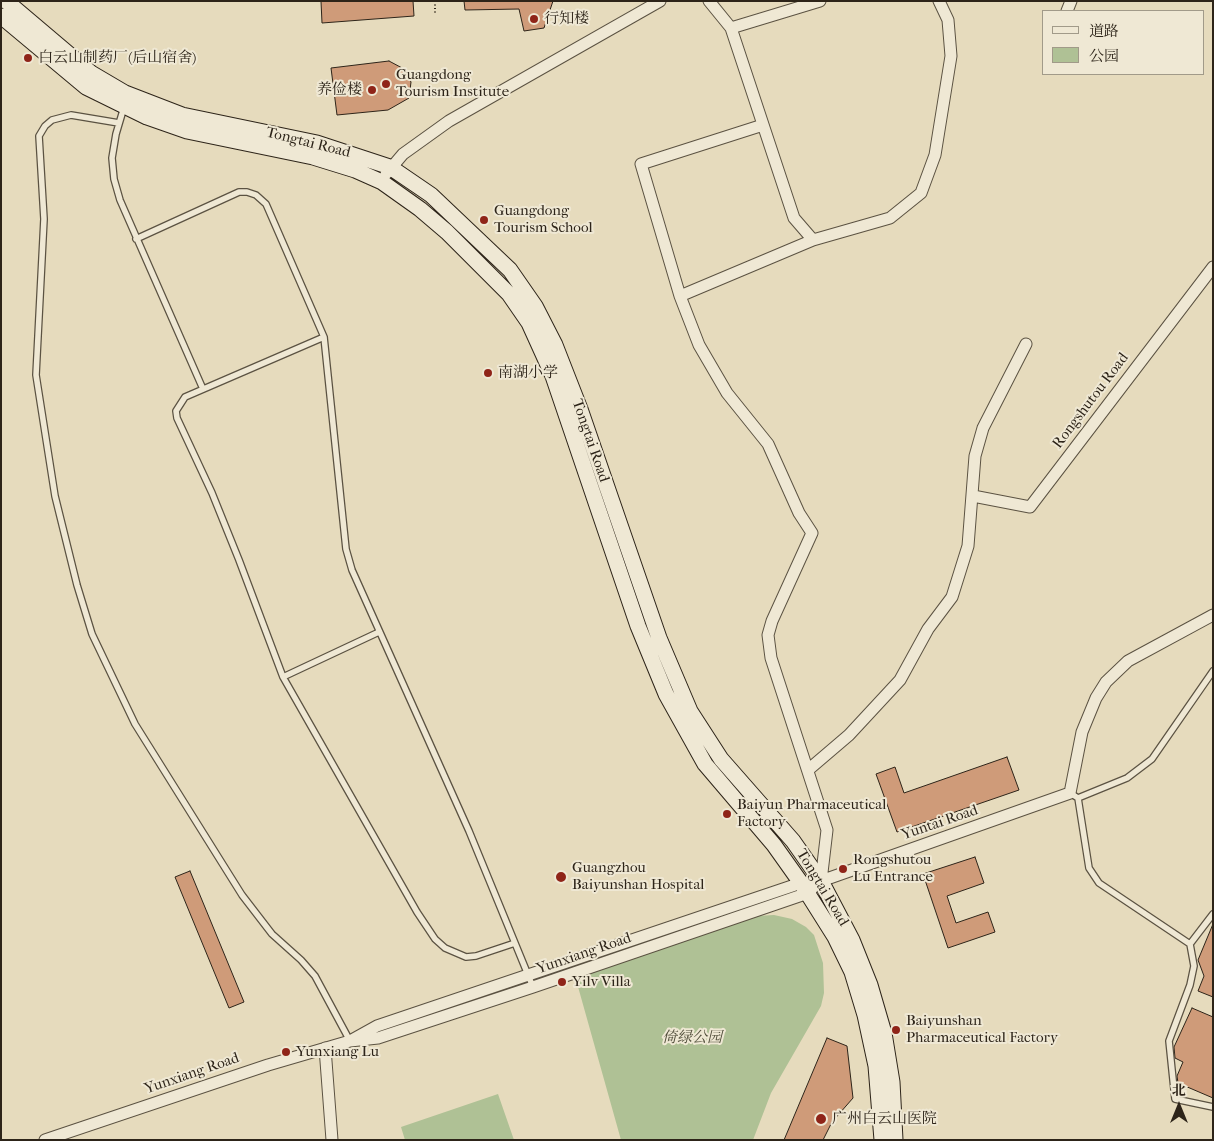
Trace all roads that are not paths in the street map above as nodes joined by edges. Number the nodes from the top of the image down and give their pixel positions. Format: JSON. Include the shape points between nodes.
{"nodes":[{"id":1,"x":6,"y":1,"type":"edge"},
{"id":2,"x":660,"y":1,"type":"edge"},
{"id":3,"x":709,"y":1,"type":"edge"},
{"id":4,"x":820,"y":1,"type":"edge"},
{"id":5,"x":939,"y":1,"type":"edge"},
{"id":6,"x":1,"y":16,"type":"edge"},
{"id":7,"x":731,"y":28,"type":"junction"},
{"id":8,"x":124,"y":107,"type":"junction"},
{"id":9,"x":119,"y":123,"type":"junction"},
{"id":10,"x":763,"y":125,"type":"junction"},
{"id":11,"x":390,"y":167,"type":"junction"},
{"id":12,"x":382,"y":182,"type":"junction"},
{"id":13,"x":136,"y":239,"type":"junction"},
{"id":14,"x":813,"y":240,"type":"junction"},
{"id":15,"x":1213,"y":267,"type":"edge"},
{"id":16,"x":1209,"y":279,"type":"edge"},
{"id":17,"x":680,"y":296,"type":"junction"},
{"id":18,"x":324,"y":337,"type":"junction"},
{"id":19,"x":1026,"y":344,"type":"dead end"},
{"id":20,"x":203,"y":389,"type":"junction"},
{"id":21,"x":973,"y":496,"type":"junction"},
{"id":22,"x":1213,"y":616,"type":"edge"},
{"id":23,"x":379,"y":632,"type":"junction"},
{"id":24,"x":1213,"y":671,"type":"edge"},
{"id":25,"x":284,"y":678,"type":"junction"},
{"id":26,"x":808,"y":770,"type":"junction"},
{"id":27,"x":1074,"y":795,"type":"junction"},
{"id":28,"x":821,"y":881,"type":"junction"},
{"id":29,"x":804,"y":888,"type":"junction"},
{"id":30,"x":1213,"y":914,"type":"edge"},
{"id":31,"x":515,"y":943,"type":"junction"},
{"id":32,"x":1190,"y":944,"type":"junction"},
{"id":33,"x":528,"y":975,"type":"junction"},
{"id":34,"x":532,"y":987,"type":"junction"},
{"id":35,"x":350,"y":1041,"type":"junction"},
{"id":36,"x":325,"y":1048,"type":"junction"},
{"id":37,"x":1213,"y":1106,"type":"edge"},
{"id":38,"x":45,"y":1140,"type":"edge"},
{"id":39,"x":332,"y":1140,"type":"edge"},
{"id":40,"x":882,"y":1140,"type":"edge"},
{"id":41,"x":895,"y":1140,"type":"edge"}],
"edges":[{"from":1,"to":11,"type":"main road","name":"Tongtai Road","via":[[91,73],[125,93],[182,114],[317,143]]},
{"from":2,"to":11,"type":"street","via":[[449,121]]},
{"from":3,"to":7,"type":"street"},
{"from":4,"to":7,"type":"street"},
{"from":5,"to":14,"type":"street","via":[[948,20],[951,56],[934,155],[922,193],[890,218]]},
{"from":6,"to":8,"type":"main road","name":"Tongtai Road","via":[[86,87]]},
{"from":7,"to":10,"type":"street"},
{"from":8,"to":9,"type":"lane"},
{"from":8,"to":12,"type":"main road","name":"Tongtai Road","via":[[187,130],[313,157]]},
{"from":9,"to":13,"type":"lane","via":[[112,158],[114,180]]},
{"from":9,"to":35,"type":"lane","via":[[71,115],[52,120],[39,136],[44,219],[36,375],[55,496],[77,585],[92,634],[135,724],[242,896],[272,934],[315,976]]},
{"from":10,"to":14,"type":"street","via":[[794,218]]},
{"from":10,"to":17,"type":"street","via":[[642,164]]},
{"from":11,"to":12,"type":"street"},
{"from":11,"to":28,"type":"main road","name":"Tongtai Road","via":[[431,195],[492,251],[535,306],[570,382],[658,638],[679,688],[721,759],[788,835]]},
{"from":12,"to":29,"type":"main road","name":"Tongtai Road","via":[[420,209],[469,252],[508,294],[528,323],[553,376],[638,626],[666,694],[705,764],[774,845]]},
{"from":13,"to":18,"type":"lane","via":[[239,192],[256,195],[266,204]]},
{"from":13,"to":20,"type":"lane"},
{"from":14,"to":17,"type":"street"},
{"from":15,"to":16,"type":"street","name":"Rongshutou Road"},
{"from":16,"to":21,"type":"street","name":"Rongshutou Road","via":[[1030,506]]},
{"from":17,"to":26,"type":"street","via":[[699,345],[726,393],[768,444],[799,513],[812,533],[768,635],[771,658]]},
{"from":18,"to":20,"type":"lane"},
{"from":18,"to":23,"type":"lane","via":[[346,550]]},
{"from":19,"to":21,"type":"street","via":[[983,428],[975,456]]},
{"from":20,"to":25,"type":"lane","via":[[185,397],[178,405],[177,418],[240,560]]},
{"from":21,"to":26,"type":"street","via":[[968,546],[952,596],[928,630],[900,680],[849,736]]},
{"from":22,"to":27,"type":"street","via":[[1128,661],[1106,682],[1082,732]]},
{"from":23,"to":25,"type":"lane"},
{"from":23,"to":31,"type":"lane","via":[[469,830]]},
{"from":24,"to":27,"type":"lane","via":[[1152,759],[1127,778]]},
{"from":25,"to":31,"type":"lane","via":[[435,939],[445,948],[466,957]]},
{"from":26,"to":28,"type":"street","via":[[827,830]]},
{"from":27,"to":28,"type":"street","name":"Yuntai Road"},
{"from":27,"to":32,"type":"lane","via":[[1089,868],[1099,883]]},
{"from":28,"to":29,"type":"street","name":"Yuntai Road"},
{"from":28,"to":41,"type":"main road","name":"Tongtai Road","via":[[852,940],[878,1009],[892,1082]]},
{"from":29,"to":33,"type":"street","name":"Yunxiang Road"},
{"from":29,"to":34,"type":"street","name":"Yunxiang Road"},
{"from":29,"to":40,"type":"main road","name":"Tongtai Road","via":[[844,954],[859,994],[876,1066]]},
{"from":30,"to":32,"type":"lane"},
{"from":31,"to":33,"type":"lane"},
{"from":32,"to":37,"type":"lane","via":[[1194,966],[1190,985],[1169,1041],[1175,1099]]},
{"from":33,"to":34,"type":"lane"},
{"from":33,"to":35,"type":"street","name":"Yunxiang Road","via":[[377,1026]]},
{"from":34,"to":35,"type":"street","name":"Yunxiang Road","via":[[378,1038]]},
{"from":35,"to":36,"type":"street","name":"Yunxiang Road"},
{"from":36,"to":38,"type":"street","name":"Yunxiang Road"},
{"from":36,"to":39,"type":"street"}]}
